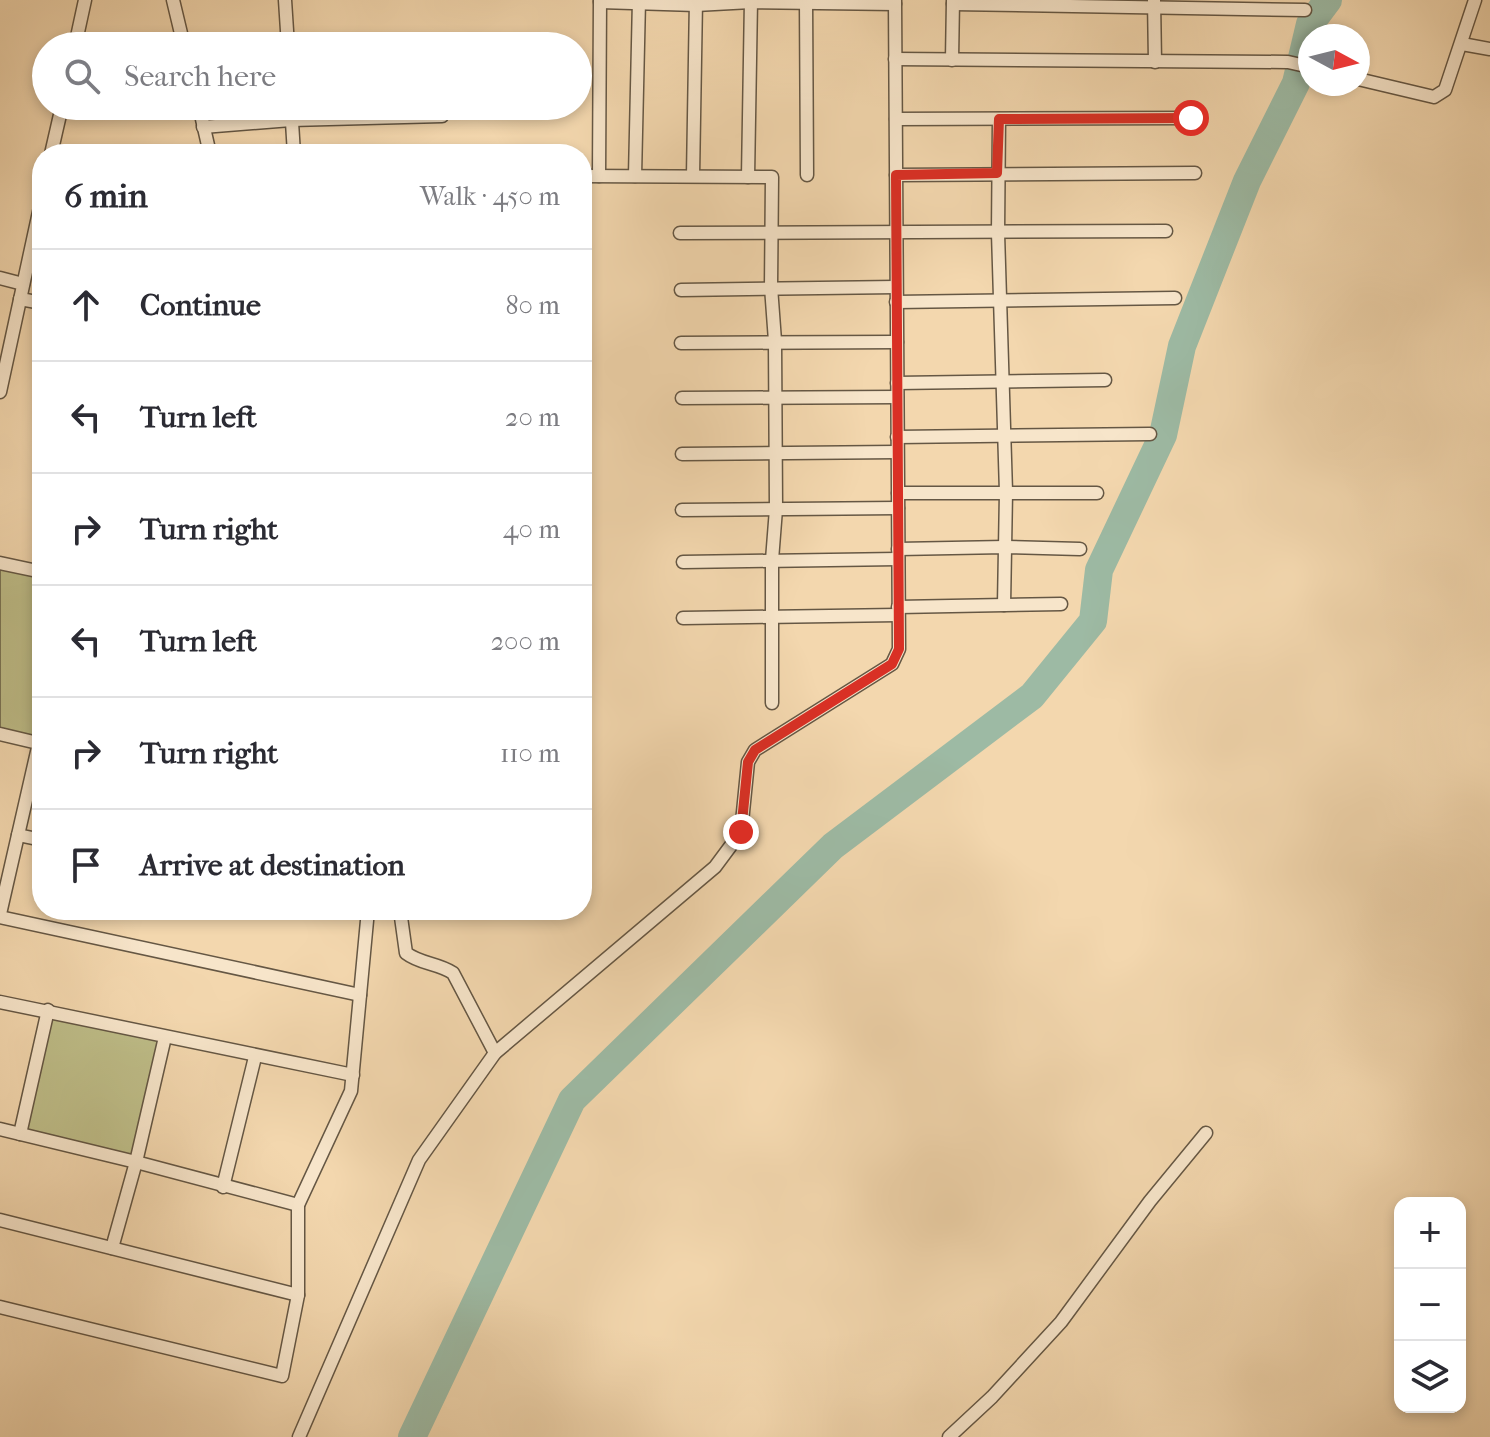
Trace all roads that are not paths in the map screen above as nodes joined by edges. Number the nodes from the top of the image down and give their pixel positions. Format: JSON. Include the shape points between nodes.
{"nodes":[{"id":1,"x":85,"y":0,"type":"edge"},
{"id":2,"x":173,"y":0,"type":"edge"},
{"id":3,"x":285,"y":0,"type":"edge"},
{"id":4,"x":1475,"y":0,"type":"edge"},
{"id":5,"x":600,"y":1,"type":"edge"},
{"id":6,"x":751,"y":1,"type":"edge"},
{"id":7,"x":639,"y":2,"type":"edge"},
{"id":8,"x":696,"y":2,"type":"edge"},
{"id":9,"x":806,"y":2,"type":"edge"},
{"id":10,"x":895,"y":2,"type":"edge"},
{"id":11,"x":953,"y":2,"type":"edge"},
{"id":12,"x":1154,"y":4,"type":"edge"},
{"id":13,"x":1305,"y":10,"type":"dead end"},
{"id":14,"x":78,"y":32,"type":"edge"},
{"id":15,"x":181,"y":32,"type":"edge"},
{"id":16,"x":287,"y":32,"type":"edge"},
{"id":17,"x":1462,"y":44,"type":"junction"},
{"id":18,"x":1490,"y":49,"type":"edge"},
{"id":19,"x":895,"y":59,"type":"junction"},
{"id":20,"x":952,"y":60,"type":"junction"},
{"id":21,"x":1155,"y":62,"type":"junction"},
{"id":22,"x":1298,"y":64,"type":"edge"},
{"id":23,"x":1370,"y":82,"type":"edge"},
{"id":24,"x":1191,"y":118,"type":"dead end"},
{"id":25,"x":896,"y":119,"type":"junction"},
{"id":26,"x":999,"y":119,"type":"junction"},
{"id":27,"x":59,"y":120,"type":"edge"},
{"id":28,"x":202,"y":120,"type":"edge"},
{"id":29,"x":291,"y":120,"type":"joint"},
{"id":30,"x":203,"y":127,"type":"junction"},
{"id":31,"x":53,"y":144,"type":"edge"},
{"id":32,"x":207,"y":144,"type":"edge"},
{"id":33,"x":293,"y":144,"type":"edge"},
{"id":34,"x":997,"y":173,"type":"junction"},
{"id":35,"x":1195,"y":173,"type":"dead end"},
{"id":36,"x":807,"y":175,"type":"dead end"},
{"id":37,"x":896,"y":175,"type":"junction"},
{"id":38,"x":592,"y":176,"type":"edge"},
{"id":39,"x":599,"y":176,"type":"junction"},
{"id":40,"x":635,"y":176,"type":"junction"},
{"id":41,"x":693,"y":176,"type":"junction"},
{"id":42,"x":748,"y":177,"type":"junction"},
{"id":43,"x":1166,"y":231,"type":"dead end"},
{"id":44,"x":680,"y":233,"type":"dead end"},
{"id":45,"x":772,"y":233,"type":"junction"},
{"id":46,"x":896,"y":233,"type":"junction"},
{"id":47,"x":998,"y":233,"type":"junction"},
{"id":48,"x":32,"y":243,"type":"edge"},
{"id":49,"x":0,"y":278,"type":"edge"},
{"id":50,"x":23,"y":284,"type":"junction"},
{"id":51,"x":771,"y":287,"type":"junction"},
{"id":52,"x":896,"y":287,"type":"junction"},
{"id":53,"x":681,"y":290,"type":"dead end"},
{"id":54,"x":1175,"y":298,"type":"dead end"},
{"id":55,"x":20,"y":299,"type":"junction"},
{"id":56,"x":1000,"y":299,"type":"junction"},
{"id":57,"x":32,"y":301,"type":"edge"},
{"id":58,"x":896,"y":302,"type":"junction"},
{"id":59,"x":775,"y":341,"type":"junction"},
{"id":60,"x":897,"y":342,"type":"junction"},
{"id":61,"x":681,"y":343,"type":"dead end"},
{"id":62,"x":1105,"y":380,"type":"dead end"},
{"id":63,"x":1003,"y":382,"type":"junction"},
{"id":64,"x":897,"y":383,"type":"junction"},
{"id":65,"x":0,"y":392,"type":"edge"},
{"id":66,"x":775,"y":397,"type":"junction"},
{"id":67,"x":897,"y":397,"type":"junction"},
{"id":68,"x":682,"y":398,"type":"dead end"},
{"id":69,"x":1150,"y":434,"type":"dead end"},
{"id":70,"x":1004,"y":435,"type":"junction"},
{"id":71,"x":897,"y":437,"type":"junction"},
{"id":72,"x":897,"y":452,"type":"junction"},
{"id":73,"x":775,"y":453,"type":"junction"},
{"id":74,"x":682,"y":454,"type":"dead end"},
{"id":75,"x":1006,"y":492,"type":"junction"},
{"id":76,"x":898,"y":493,"type":"junction"},
{"id":77,"x":1097,"y":493,"type":"dead end"},
{"id":78,"x":898,"y":508,"type":"junction"},
{"id":79,"x":776,"y":509,"type":"junction"},
{"id":80,"x":682,"y":510,"type":"dead end"},
{"id":81,"x":1005,"y":547,"type":"junction"},
{"id":82,"x":1080,"y":549,"type":"dead end"},
{"id":83,"x":898,"y":554,"type":"junction"},
{"id":84,"x":772,"y":560,"type":"junction"},
{"id":85,"x":683,"y":562,"type":"dead end"},
{"id":86,"x":0,"y":563,"type":"edge"},
{"id":87,"x":32,"y":570,"type":"edge"},
{"id":88,"x":1061,"y":604,"type":"dead end"},
{"id":89,"x":1004,"y":605,"type":"junction"},
{"id":90,"x":898,"y":611,"type":"junction"},
{"id":91,"x":772,"y":617,"type":"junction"},
{"id":92,"x":683,"y":618,"type":"dead end"},
{"id":93,"x":772,"y":703,"type":"dead end"},
{"id":94,"x":0,"y":734,"type":"edge"},
{"id":95,"x":32,"y":742,"type":"edge"},
{"id":96,"x":32,"y":780,"type":"edge"},
{"id":97,"x":18,"y":835,"type":"junction"},
{"id":98,"x":32,"y":838,"type":"edge"},
{"id":99,"x":0,"y":851,"type":"edge"},
{"id":100,"x":14,"y":855,"type":"junction"},
{"id":101,"x":0,"y":916,"type":"edge"},
{"id":102,"x":367,"y":920,"type":"edge"},
{"id":103,"x":401,"y":920,"type":"edge"},
{"id":104,"x":360,"y":995,"type":"junction"},
{"id":105,"x":0,"y":1002,"type":"edge"},
{"id":106,"x":48,"y":1010,"type":"junction"},
{"id":107,"x":165,"y":1037,"type":"junction"},
{"id":108,"x":495,"y":1053,"type":"junction"},
{"id":109,"x":255,"y":1057,"type":"junction"},
{"id":110,"x":353,"y":1075,"type":"junction"},
{"id":111,"x":0,"y":1129,"type":"edge"},
{"id":112,"x":1206,"y":1133,"type":"dead end"},
{"id":113,"x":20,"y":1134,"type":"junction"},
{"id":114,"x":136,"y":1162,"type":"junction"},
{"id":115,"x":223,"y":1187,"type":"junction"},
{"id":116,"x":298,"y":1205,"type":"junction"},
{"id":117,"x":0,"y":1220,"type":"edge"},
{"id":118,"x":112,"y":1248,"type":"junction"},
{"id":119,"x":298,"y":1295,"type":"junction"},
{"id":120,"x":0,"y":1307,"type":"edge"},
{"id":121,"x":299,"y":1437,"type":"edge"},
{"id":122,"x":949,"y":1437,"type":"edge"}],
"edges":[{"from":1,"to":14,"type":"street"},
{"from":2,"to":15,"type":"street"},
{"from":3,"to":16,"type":"street"},
{"from":4,"to":17,"type":"street"},
{"from":5,"to":7,"type":"street"},
{"from":5,"to":39,"type":"street"},
{"from":6,"to":8,"type":"street"},
{"from":6,"to":9,"type":"street"},
{"from":6,"to":42,"type":"street"},
{"from":7,"to":8,"type":"street"},
{"from":7,"to":40,"type":"street"},
{"from":8,"to":41,"type":"street"},
{"from":9,"to":10,"type":"street"},
{"from":9,"to":36,"type":"street"},
{"from":10,"to":19,"type":"street"},
{"from":11,"to":12,"type":"street"},
{"from":11,"to":20,"type":"street"},
{"from":12,"to":13,"type":"street"},
{"from":12,"to":21,"type":"street"},
{"from":17,"to":18,"type":"street"},
{"from":17,"to":23,"type":"street","via":[[1445,90],[1434,97]]},
{"from":19,"to":20,"type":"street"},
{"from":19,"to":25,"type":"street"},
{"from":20,"to":21,"type":"street"},
{"from":21,"to":22,"type":"street"},
{"from":24,"to":26,"type":"street"},
{"from":25,"to":26,"type":"street"},
{"from":25,"to":37,"type":"street"},
{"from":26,"to":34,"type":"street"},
{"from":27,"to":31,"type":"street"},
{"from":28,"to":30,"type":"street"},
{"from":29,"to":30,"type":"street"},
{"from":29,"to":33,"type":"street"},
{"from":30,"to":32,"type":"street"},
{"from":34,"to":35,"type":"street"},
{"from":34,"to":37,"type":"street"},
{"from":34,"to":47,"type":"street"},
{"from":37,"to":46,"type":"street"},
{"from":38,"to":39,"type":"street"},
{"from":39,"to":40,"type":"street"},
{"from":40,"to":41,"type":"street"},
{"from":41,"to":42,"type":"street"},
{"from":42,"to":45,"type":"street","via":[[772,177]]},
{"from":43,"to":47,"type":"street"},
{"from":44,"to":45,"type":"street"},
{"from":45,"to":46,"type":"street"},
{"from":45,"to":51,"type":"street"},
{"from":46,"to":47,"type":"street"},
{"from":46,"to":52,"type":"street"},
{"from":47,"to":56,"type":"street"},
{"from":48,"to":50,"type":"street"},
{"from":49,"to":50,"type":"street"},
{"from":50,"to":55,"type":"street"},
{"from":51,"to":52,"type":"street"},
{"from":51,"to":53,"type":"street"},
{"from":51,"to":59,"type":"street"},
{"from":52,"to":58,"type":"street"},
{"from":54,"to":56,"type":"street"},
{"from":55,"to":57,"type":"street"},
{"from":55,"to":65,"type":"street"},
{"from":56,"to":58,"type":"street"},
{"from":56,"to":63,"type":"street"},
{"from":58,"to":60,"type":"street"},
{"from":59,"to":60,"type":"street"},
{"from":59,"to":61,"type":"street"},
{"from":59,"to":66,"type":"street"},
{"from":60,"to":64,"type":"street"},
{"from":62,"to":63,"type":"street"},
{"from":63,"to":64,"type":"street"},
{"from":63,"to":70,"type":"street"},
{"from":64,"to":67,"type":"street"},
{"from":66,"to":67,"type":"street"},
{"from":66,"to":68,"type":"street"},
{"from":66,"to":73,"type":"street"},
{"from":67,"to":71,"type":"street"},
{"from":69,"to":70,"type":"street"},
{"from":70,"to":71,"type":"street"},
{"from":70,"to":75,"type":"street"},
{"from":71,"to":72,"type":"street"},
{"from":72,"to":73,"type":"street"},
{"from":72,"to":76,"type":"street"},
{"from":73,"to":74,"type":"street"},
{"from":73,"to":79,"type":"street"},
{"from":75,"to":76,"type":"street"},
{"from":75,"to":77,"type":"street"},
{"from":75,"to":81,"type":"street"},
{"from":76,"to":78,"type":"street"},
{"from":78,"to":79,"type":"street"},
{"from":78,"to":83,"type":"street"},
{"from":79,"to":80,"type":"street"},
{"from":79,"to":84,"type":"street"},
{"from":81,"to":82,"type":"street"},
{"from":81,"to":83,"type":"street"},
{"from":81,"to":89,"type":"street"},
{"from":83,"to":84,"type":"street"},
{"from":83,"to":90,"type":"street"},
{"from":84,"to":85,"type":"street"},
{"from":84,"to":91,"type":"street"},
{"from":86,"to":87,"type":"street"},
{"from":88,"to":89,"type":"street"},
{"from":89,"to":90,"type":"street"},
{"from":90,"to":91,"type":"street"},
{"from":90,"to":108,"type":"street","via":[[899,649],[892,664],[755,750],[748,762],[741,832],[715,867]]},
{"from":91,"to":92,"type":"street"},
{"from":91,"to":93,"type":"street"},
{"from":94,"to":95,"type":"street"},
{"from":96,"to":97,"type":"street"},
{"from":97,"to":98,"type":"street"},
{"from":97,"to":100,"type":"street"},
{"from":99,"to":100,"type":"street"},
{"from":100,"to":101,"type":"street"},
{"from":101,"to":104,"type":"street"},
{"from":102,"to":104,"type":"street"},
{"from":103,"to":108,"type":"street","via":[[406,953],[453,973]]},
{"from":104,"to":110,"type":"street"},
{"from":105,"to":106,"type":"street"},
{"from":106,"to":107,"type":"street"},
{"from":106,"to":113,"type":"street"},
{"from":107,"to":109,"type":"street"},
{"from":107,"to":114,"type":"street"},
{"from":108,"to":121,"type":"street","via":[[419,1160]]},
{"from":109,"to":110,"type":"street"},
{"from":109,"to":115,"type":"street"},
{"from":110,"to":116,"type":"street","via":[[351,1091]]},
{"from":111,"to":113,"type":"street"},
{"from":112,"to":122,"type":"street","via":[[1061,1322]]},
{"from":113,"to":114,"type":"street"},
{"from":114,"to":115,"type":"street"},
{"from":114,"to":118,"type":"street"},
{"from":115,"to":116,"type":"street"},
{"from":116,"to":119,"type":"street"},
{"from":117,"to":118,"type":"street"},
{"from":118,"to":119,"type":"street"},
{"from":119,"to":120,"type":"street","via":[[282,1376]]}]}
